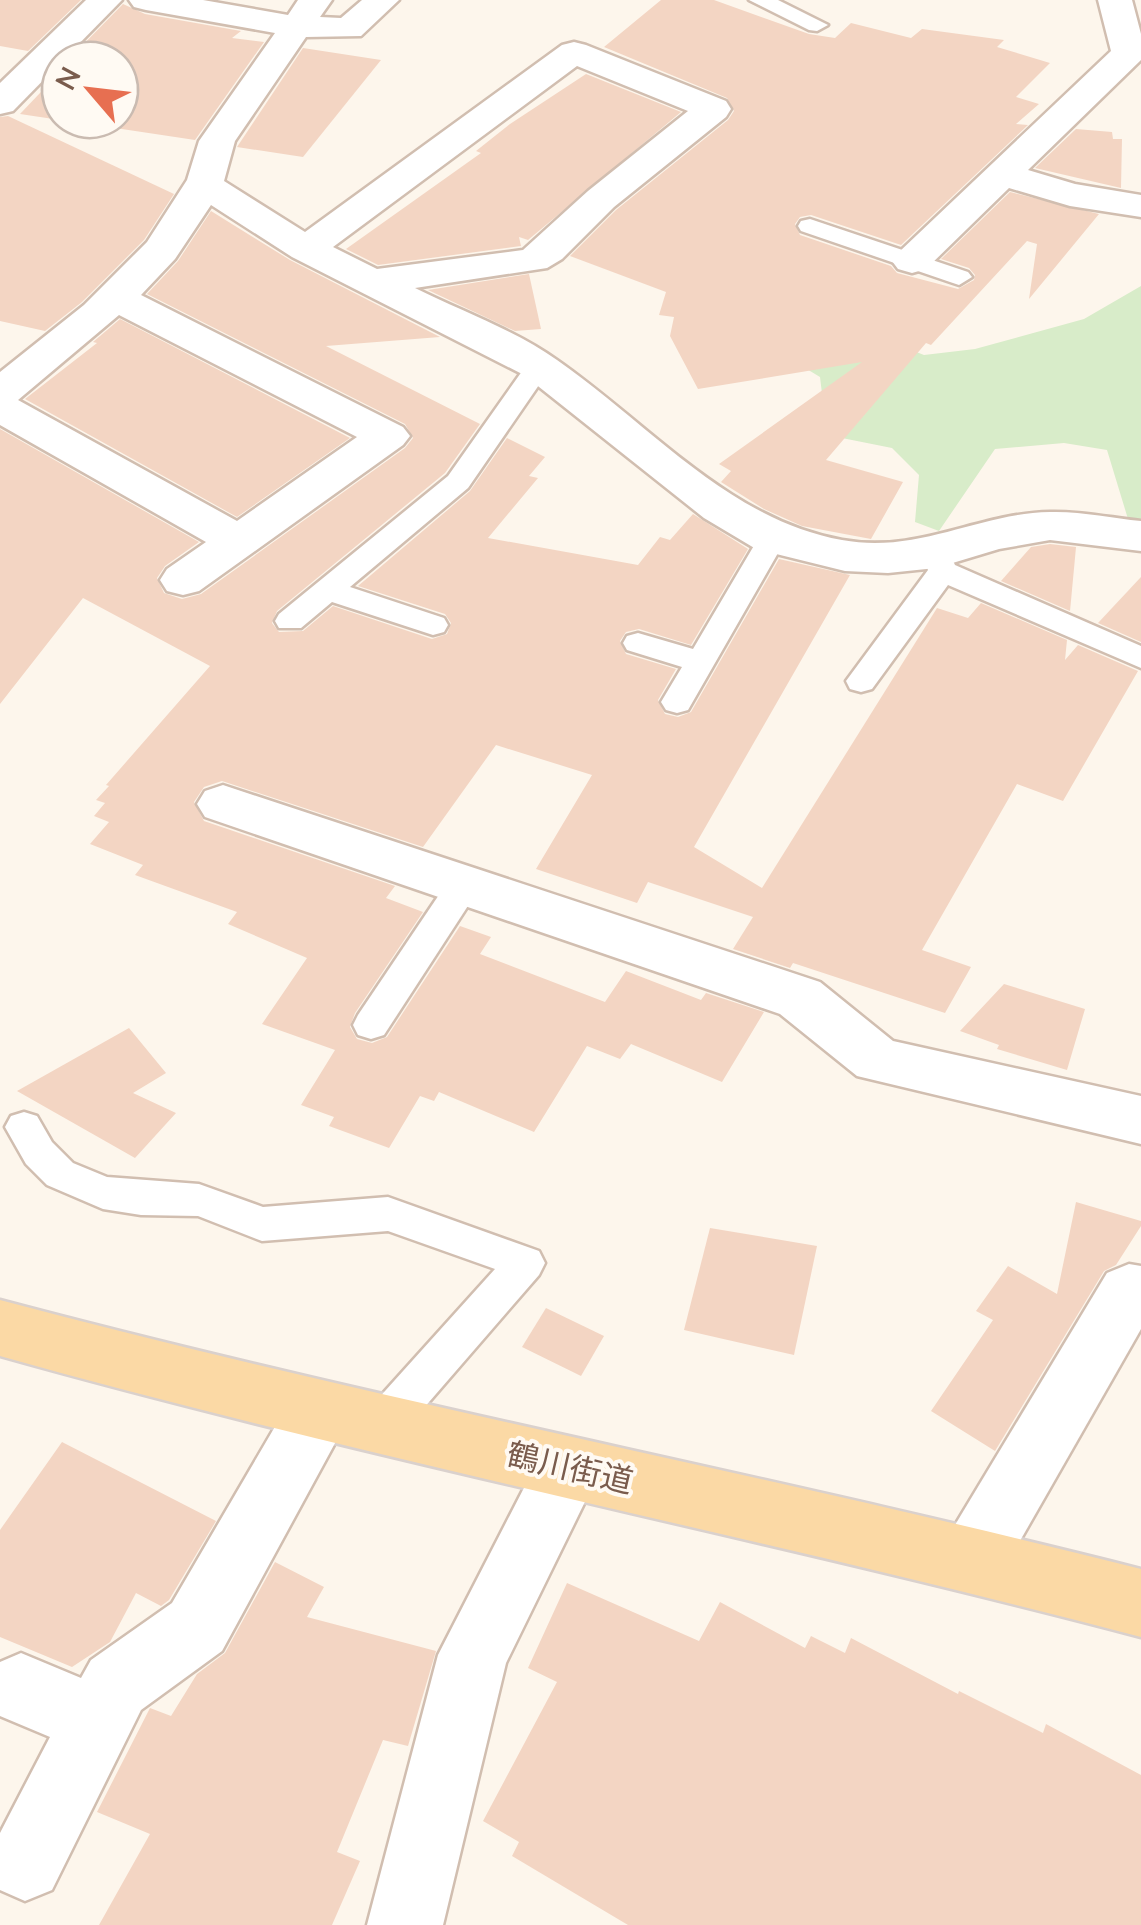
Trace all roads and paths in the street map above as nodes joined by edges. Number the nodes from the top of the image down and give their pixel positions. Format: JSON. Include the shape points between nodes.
{"nodes":[{"id":1,"x":104,"y":0,"type":"edge"},
{"id":2,"x":146,"y":0,"type":"edge"},
{"id":3,"x":382,"y":0,"type":"edge"},
{"id":4,"x":760,"y":0,"type":"edge"},
{"id":5,"x":1115,"y":0,"type":"edge"},
{"id":6,"x":836,"y":3,"type":"dead end"},
{"id":7,"x":304,"y":13,"type":"edge"},
{"id":8,"x":1134,"y":38,"type":"edge"},
{"id":9,"x":0,"y":58,"type":"edge"},
{"id":10,"x":39,"y":64,"type":"junction"},
{"id":11,"x":0,"y":103,"type":"edge"},
{"id":12,"x":1004,"y":175,"type":"junction"},
{"id":13,"x":204,"y":184,"type":"junction"},
{"id":14,"x":1141,"y":206,"type":"edge"},
{"id":15,"x":810,"y":226,"type":"dead end"},
{"id":16,"x":306,"y":249,"type":"junction"},
{"id":17,"x":912,"y":261,"type":"junction"},
{"id":18,"x":959,"y":277,"type":"dead end"},
{"id":19,"x":371,"y":282,"type":"junction"},
{"id":20,"x":116,"y":298,"type":"junction"},
{"id":21,"x":539,"y":366,"type":"junction"},
{"id":22,"x":0,"y":393,"type":"edge"},
{"id":23,"x":0,"y":407,"type":"edge"},
{"id":24,"x":1141,"y":536,"type":"edge"},
{"id":25,"x":772,"y":538,"type":"junction"},
{"id":26,"x":238,"y":541,"type":"junction"},
{"id":27,"x":939,"y":562,"type":"junction"},
{"id":28,"x":183,"y":580,"type":"dead end"},
{"id":29,"x":328,"y":590,"type":"junction"},
{"id":30,"x":290,"y":621,"type":"dead end"},
{"id":31,"x":432,"y":625,"type":"dead end"},
{"id":32,"x":638,"y":643,"type":"dead end"},
{"id":33,"x":1141,"y":658,"type":"edge"},
{"id":34,"x":701,"y":662,"type":"junction"},
{"id":35,"x":861,"y":680,"type":"dead end"},
{"id":36,"x":677,"y":702,"type":"dead end"},
{"id":37,"x":223,"y":804,"type":"dead end"},
{"id":38,"x":463,"y":886,"type":"junction"},
{"id":39,"x":371,"y":1026,"type":"dead end"},
{"id":40,"x":1141,"y":1120,"type":"edge"},
{"id":41,"x":24,"y":1127,"type":"dead end"},
{"id":42,"x":1141,"y":1294,"type":"edge"},
{"id":43,"x":0,"y":1328,"type":"edge"},
{"id":44,"x":351,"y":1417,"type":"junction"},
{"id":45,"x":568,"y":1468,"type":"junction"},
{"id":46,"x":973,"y":1558,"type":"junction"},
{"id":47,"x":1141,"y":1603,"type":"edge"},
{"id":48,"x":20,"y":1689,"type":"dead end"},
{"id":49,"x":97,"y":1720,"type":"junction"},
{"id":50,"x":24,"y":1863,"type":"dead end"},
{"id":51,"x":405,"y":1925,"type":"edge"}],
"edges":[{"from":1,"to":10,"type":"street"},
{"from":2,"to":7,"type":"street"},
{"from":3,"to":7,"type":"street","via":[[349,29]]},
{"from":4,"to":6,"type":"lane","via":[[810,32]]},
{"from":5,"to":8,"type":"street"},
{"from":7,"to":13,"type":"street","via":[[217,141]]},
{"from":8,"to":12,"type":"street","via":[[1128,53]]},
{"from":9,"to":10,"type":"street"},
{"from":10,"to":11,"type":"street"},
{"from":12,"to":14,"type":"street"},
{"from":12,"to":17,"type":"street"},
{"from":13,"to":16,"type":"street"},
{"from":13,"to":20,"type":"street","via":[[157,258]]},
{"from":15,"to":17,"type":"lane"},
{"from":16,"to":19,"type":"street"},
{"from":16,"to":19,"type":"street","via":[[574,52],[713,109],[533,260]]},
{"from":17,"to":18,"type":"lane"},
{"from":19,"to":21,"type":"street"},
{"from":20,"to":22,"type":"street"},
{"from":20,"to":26,"type":"street","via":[[388,436]]},
{"from":21,"to":25,"type":"street","via":[[720,508]]},
{"from":21,"to":29,"type":"lane","via":[[458,482]]},
{"from":23,"to":26,"type":"street"},
{"from":24,"to":27,"type":"street","via":[[1050,526],[994,535]]},
{"from":25,"to":27,"type":"street","via":[[846,556]]},
{"from":25,"to":34,"type":"lane"},
{"from":26,"to":28,"type":"street"},
{"from":27,"to":33,"type":"lane"},
{"from":27,"to":35,"type":"lane"},
{"from":29,"to":30,"type":"lane"},
{"from":29,"to":31,"type":"lane"},
{"from":32,"to":34,"type":"lane"},
{"from":34,"to":36,"type":"lane"},
{"from":37,"to":38,"type":"street"},
{"from":38,"to":39,"type":"lane"},
{"from":38,"to":40,"type":"street","via":[[800,998],[877,1060]]},
{"from":41,"to":44,"type":"lane","via":[[60,1174],[103,1193],[199,1200],[262,1224],[388,1214],[525,1263]]},
{"from":42,"to":46,"type":"street","via":[[1129,1292]]},
{"from":43,"to":44,"type":"main road","name":"鶴川街道"},
{"from":44,"to":45,"type":"main road","name":"鶴川街道"},
{"from":44,"to":49,"type":"street","via":[[197,1627],[116,1685]]},
{"from":45,"to":46,"type":"main road","name":"鶴川街道"},
{"from":45,"to":51,"type":"street","via":[[473,1655]]},
{"from":46,"to":47,"type":"main road","name":"鶴川街道"},
{"from":48,"to":49,"type":"street"},
{"from":49,"to":50,"type":"street"}]}
